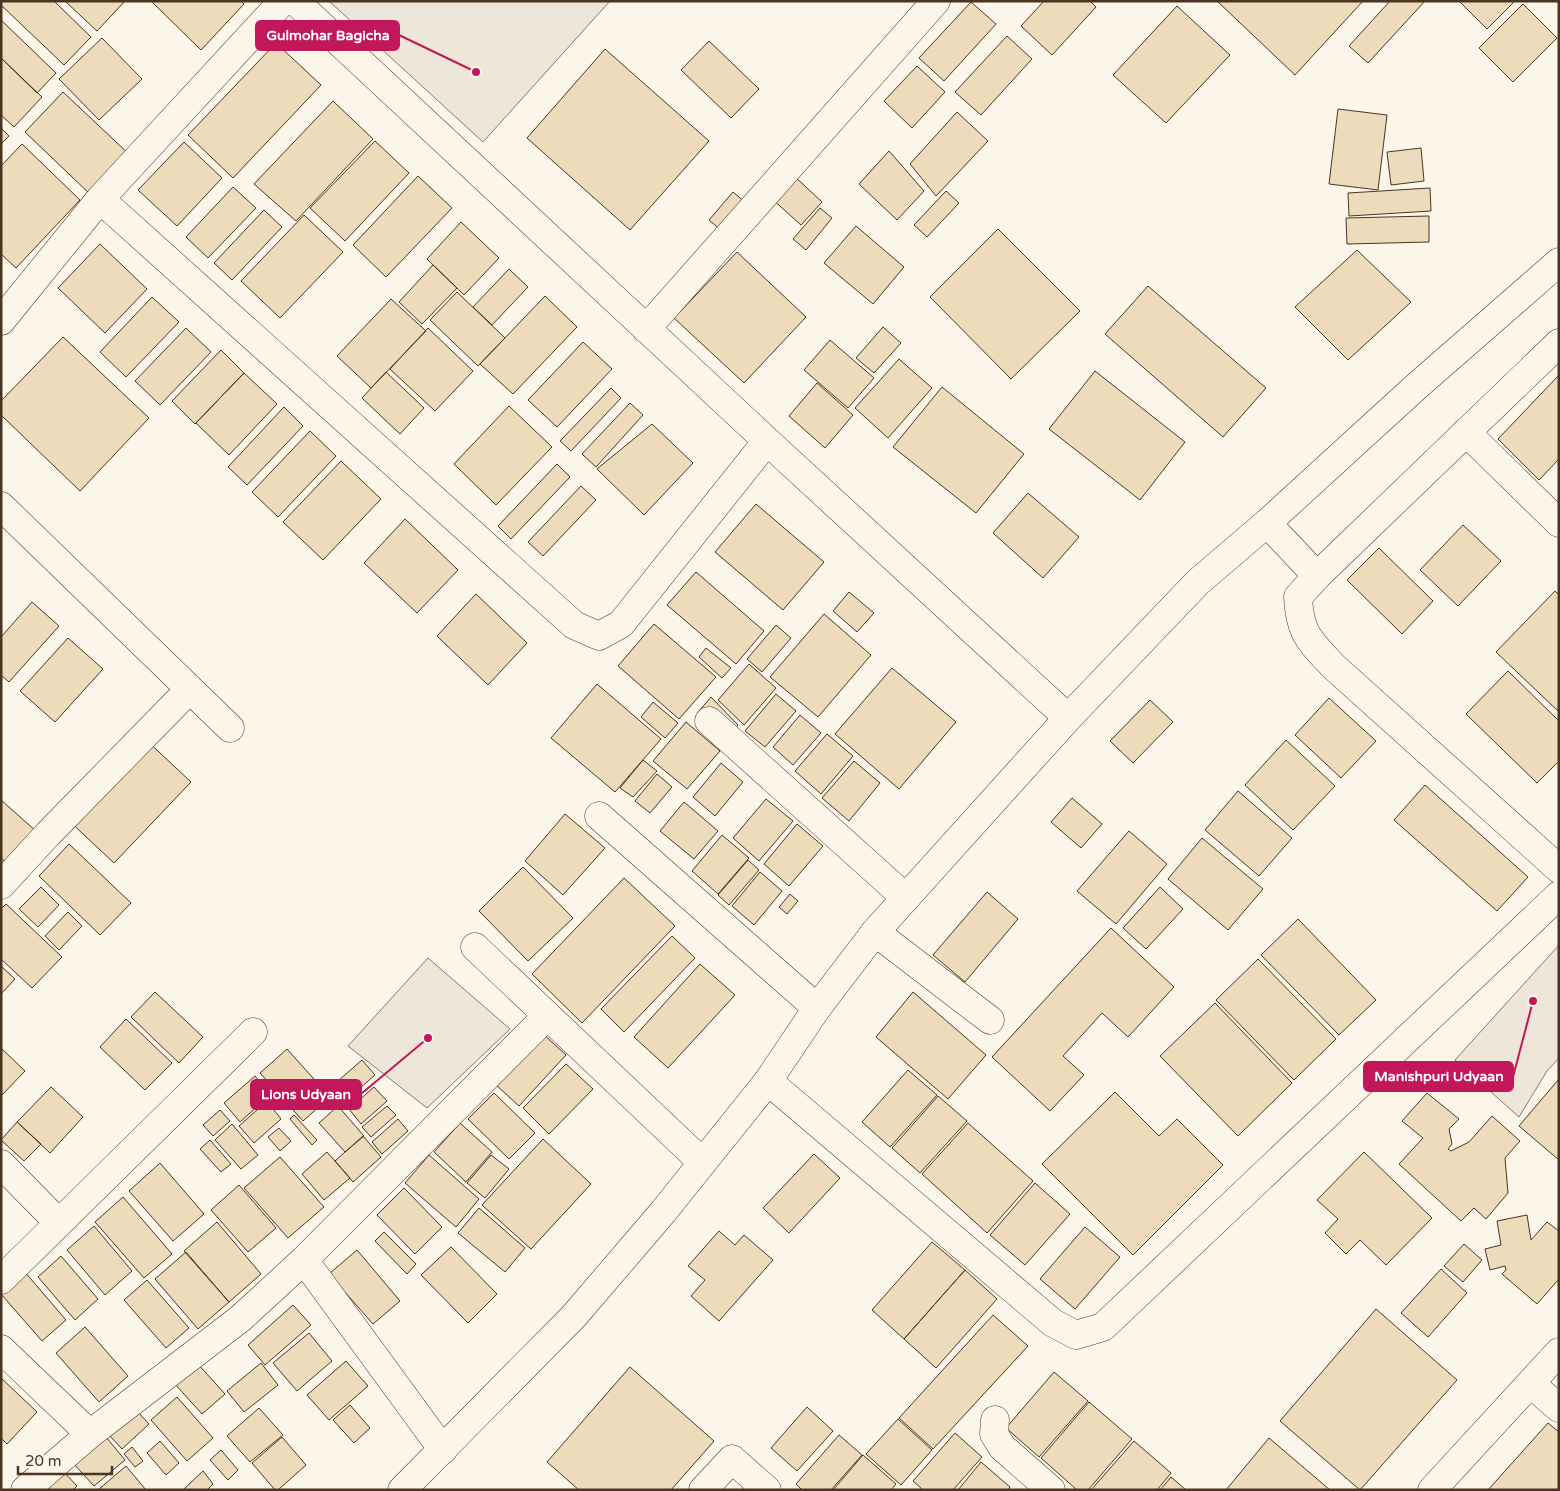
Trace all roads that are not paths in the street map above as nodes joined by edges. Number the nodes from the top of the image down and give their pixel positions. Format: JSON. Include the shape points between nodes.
{"nodes":[{"id":1,"x":282,"y":1,"type":"edge"},
{"id":2,"x":295,"y":1,"type":"edge"},
{"id":3,"x":936,"y":1,"type":"edge"},
{"id":4,"x":100,"y":199,"type":"junction"},
{"id":5,"x":1559,"y":262,"type":"edge"},
{"id":6,"x":1,"y":321,"type":"edge"},
{"id":7,"x":646,"y":329,"type":"junction"},
{"id":8,"x":1559,"y":343,"type":"edge"},
{"id":9,"x":1466,"y":432,"type":"junction"},
{"id":10,"x":767,"y":442,"type":"junction"},
{"id":11,"x":1,"y":506,"type":"edge"},
{"id":12,"x":1559,"y":522,"type":"edge"},
{"id":13,"x":1267,"y":524,"type":"junction"},
{"id":14,"x":1317,"y":576,"type":"junction"},
{"id":15,"x":189,"y":690,"type":"junction"},
{"id":16,"x":1068,"y":718,"type":"junction"},
{"id":17,"x":709,"y":721,"type":"dead end"},
{"id":18,"x":230,"y":728,"type":"dead end"},
{"id":19,"x":599,"y":816,"type":"dead end"},
{"id":20,"x":1559,"y":869,"type":"edge"},
{"id":21,"x":1,"y":885,"type":"edge"},
{"id":22,"x":1559,"y":895,"type":"edge"},
{"id":23,"x":906,"y":898,"type":"junction"},
{"id":24,"x":875,"y":932,"type":"junction"},
{"id":25,"x":475,"y":947,"type":"dead end"},
{"id":26,"x":817,"y":1008,"type":"junction"},
{"id":27,"x":547,"y":1016,"type":"junction"},
{"id":28,"x":990,"y":1020,"type":"dead end"},
{"id":29,"x":253,"y":1032,"type":"dead end"},
{"id":30,"x":768,"y":1081,"type":"junction"},
{"id":31,"x":702,"y":1162,"type":"junction"},
{"id":32,"x":1,"y":1164,"type":"edge"},
{"id":33,"x":59,"y":1223,"type":"junction"},
{"id":34,"x":304,"y":1260,"type":"junction"},
{"id":35,"x":1,"y":1280,"type":"edge"},
{"id":36,"x":1,"y":1349,"type":"edge"},
{"id":37,"x":1559,"y":1352,"type":"edge"},
{"id":38,"x":1531,"y":1384,"type":"junction"},
{"id":39,"x":1559,"y":1408,"type":"edge"},
{"id":40,"x":996,"y":1420,"type":"dead end"},
{"id":41,"x":90,"y":1434,"type":"junction"},
{"id":42,"x":444,"y":1450,"type":"junction"},
{"id":43,"x":25,"y":1490,"type":"edge"},
{"id":44,"x":402,"y":1490,"type":"edge"},
{"id":45,"x":703,"y":1490,"type":"edge"},
{"id":46,"x":767,"y":1490,"type":"edge"},
{"id":47,"x":1051,"y":1490,"type":"edge"},
{"id":48,"x":1432,"y":1490,"type":"edge"}],
"edges":[{"from":1,"to":4,"type":"street"},
{"from":2,"to":7,"type":"street"},
{"from":3,"to":7,"type":"street"},
{"from":4,"to":6,"type":"street"},
{"from":4,"to":10,"type":"street","via":[[574,624],[599,636],[621,624]]},
{"from":5,"to":13,"type":"street","via":[[1418,385]]},
{"from":7,"to":10,"type":"street"},
{"from":8,"to":9,"type":"street"},
{"from":9,"to":12,"type":"street"},
{"from":9,"to":14,"type":"street"},
{"from":10,"to":16,"type":"street"},
{"from":11,"to":15,"type":"street"},
{"from":13,"to":14,"type":"street"},
{"from":13,"to":16,"type":"street","via":[[1198,582]]},
{"from":14,"to":20,"type":"street","via":[[1298,597],[1299,618],[1307,638]]},
{"from":15,"to":18,"type":"street"},
{"from":15,"to":21,"type":"street"},
{"from":16,"to":23,"type":"street"},
{"from":17,"to":23,"type":"street"},
{"from":19,"to":26,"type":"street"},
{"from":22,"to":30,"type":"street","via":[[1103,1327],[1076,1335],[1053,1323]]},
{"from":23,"to":24,"type":"street"},
{"from":24,"to":26,"type":"street"},
{"from":24,"to":28,"type":"street"},
{"from":25,"to":27,"type":"street"},
{"from":26,"to":30,"type":"street"},
{"from":27,"to":31,"type":"street"},
{"from":27,"to":34,"type":"street"},
{"from":29,"to":33,"type":"street"},
{"from":30,"to":31,"type":"street"},
{"from":31,"to":42,"type":"street","via":[[574,1316]]},
{"from":32,"to":33,"type":"street"},
{"from":33,"to":35,"type":"street"},
{"from":34,"to":41,"type":"street","via":[[241,1318]]},
{"from":34,"to":42,"type":"street"},
{"from":36,"to":41,"type":"street"},
{"from":37,"to":38,"type":"street"},
{"from":38,"to":39,"type":"street"},
{"from":38,"to":48,"type":"street"},
{"from":40,"to":47,"type":"street","via":[[994,1434],[1002,1447]]},
{"from":41,"to":43,"type":"street"},
{"from":42,"to":44,"type":"street"},
{"from":45,"to":46,"type":"street","via":[[732,1459]]}]}
